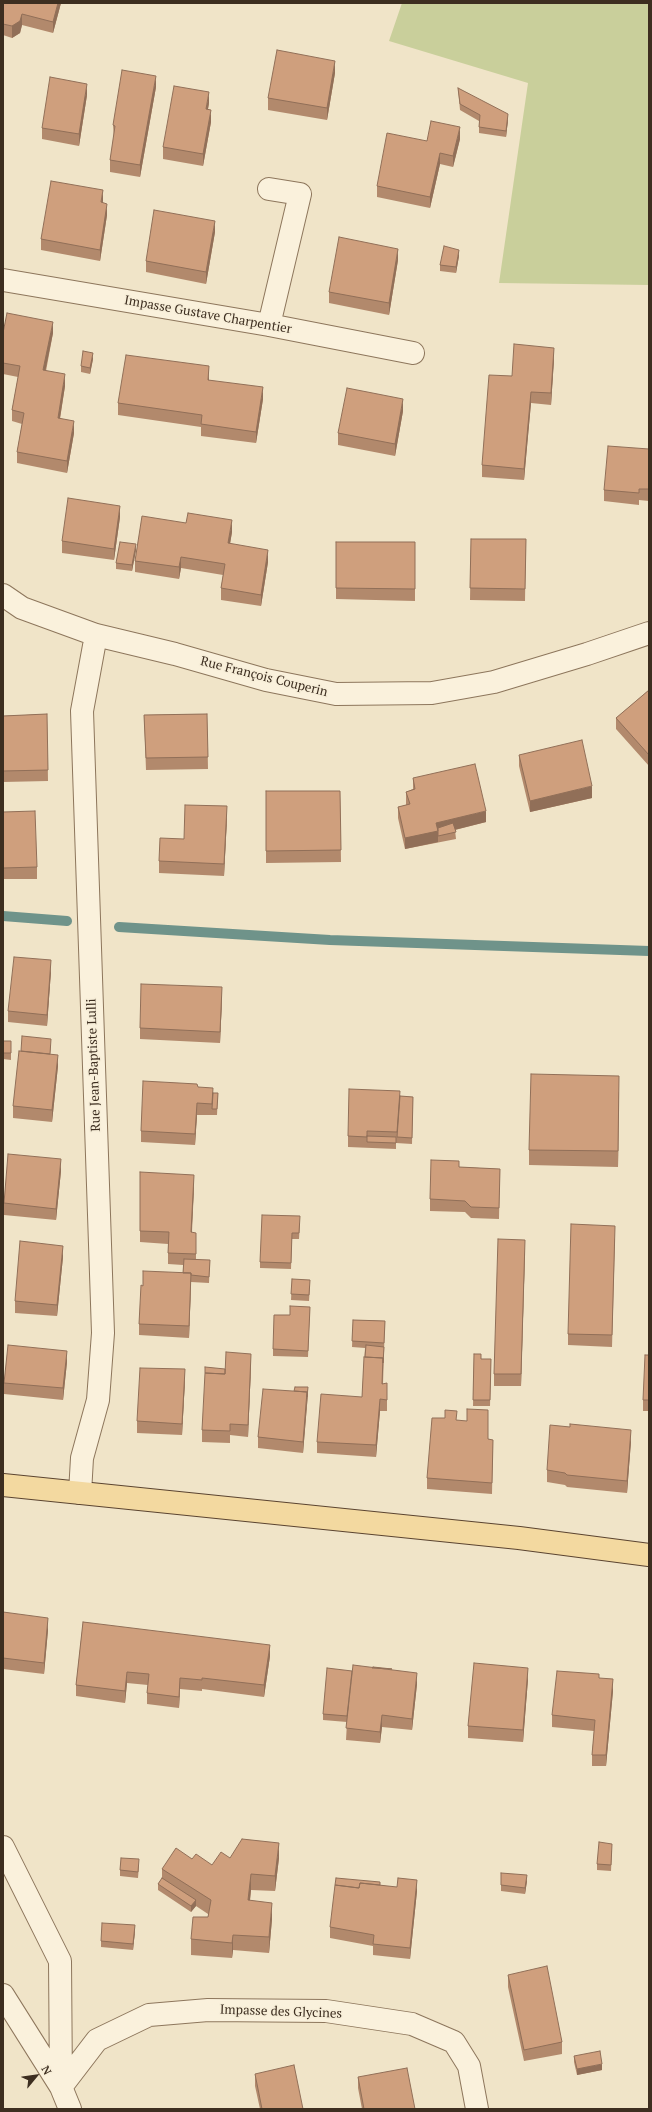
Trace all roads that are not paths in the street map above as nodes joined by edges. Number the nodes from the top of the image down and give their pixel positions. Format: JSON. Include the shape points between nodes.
{"nodes":[{"id":1,"x":269,"y":189,"type":"dead end"},
{"id":2,"x":3,"y":280,"type":"edge"},
{"id":3,"x":270,"y":325,"type":"junction"},
{"id":4,"x":413,"y":353,"type":"dead end"},
{"id":5,"x":3,"y":595,"type":"edge"},
{"id":6,"x":649,"y":633,"type":"edge"},
{"id":7,"x":96,"y":635,"type":"junction"},
{"id":8,"x":3,"y":1484,"type":"edge"},
{"id":9,"x":80,"y":1494,"type":"junction"},
{"id":10,"x":649,"y":1555,"type":"edge"},
{"id":11,"x":3,"y":1847,"type":"edge"},
{"id":12,"x":3,"y":1995,"type":"edge"},
{"id":13,"x":60,"y":2087,"type":"junction"},
{"id":14,"x":70,"y":2109,"type":"edge"},
{"id":15,"x":477,"y":2109,"type":"edge"}],
"edges":[{"from":1,"to":3,"type":"street","via":[[300,194]]},
{"from":2,"to":3,"type":"street","name":"Impasse Gustave Charpentier"},
{"from":3,"to":4,"type":"street","name":"Impasse Gustave Charpentier"},
{"from":5,"to":7,"type":"street","name":"Rue François Couperin","via":[[22,608]]},
{"from":6,"to":7,"type":"street","name":"Rue François Couperin","via":[[494,682],[432,693],[336,694],[266,680]]},
{"from":7,"to":9,"type":"street","name":"Rue Jean-Baptiste Lulli","via":[[82,711],[103,1334],[98,1400],[82,1458]]},
{"from":8,"to":9,"type":"main road"},
{"from":9,"to":10,"type":"main road","via":[[519,1538]]},
{"from":11,"to":13,"type":"street","via":[[60,1961]]},
{"from":12,"to":13,"type":"street"},
{"from":13,"to":14,"type":"street"},
{"from":13,"to":15,"type":"street","name":"Impasse des Glycines","via":[[97,2040],[149,2015],[208,2010],[326,2011],[412,2024],[454,2042],[469,2066]]}]}
